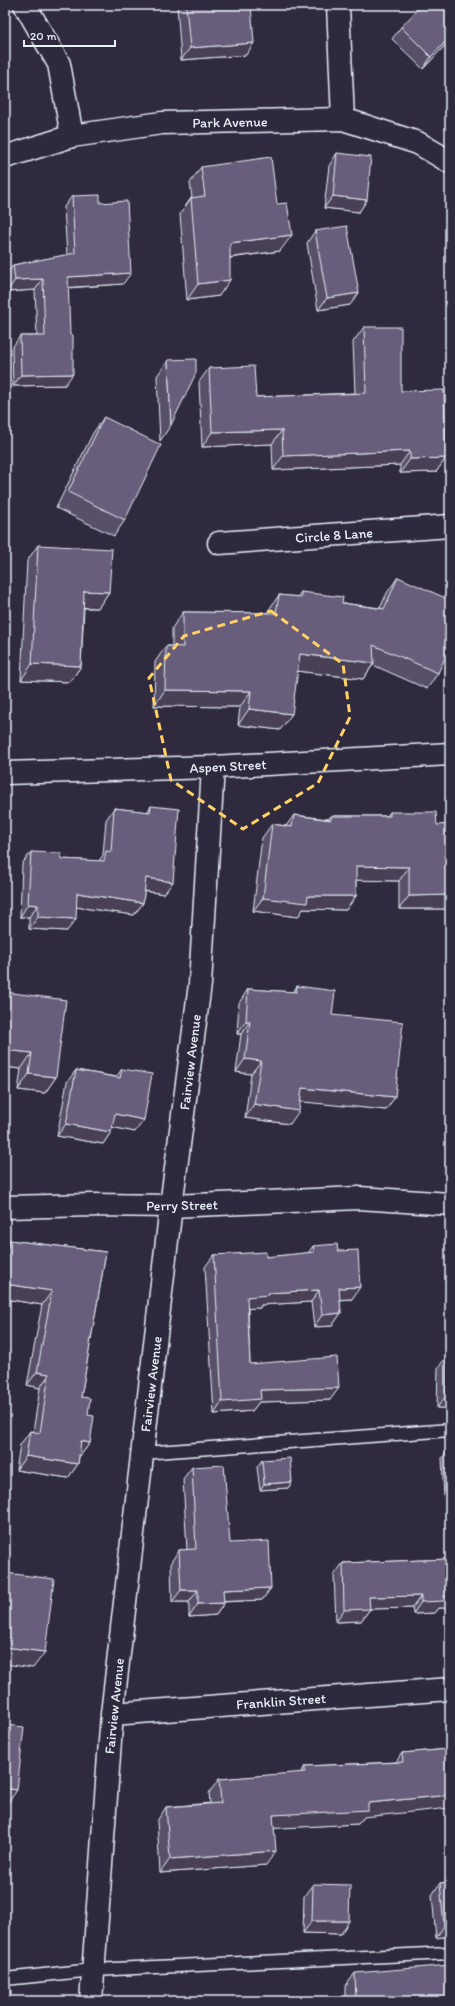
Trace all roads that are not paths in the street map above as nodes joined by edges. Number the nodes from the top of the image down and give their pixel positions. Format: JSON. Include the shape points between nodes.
{"nodes":[{"id":1,"x":25,"y":5,"type":"edge"},
{"id":2,"x":338,"y":5,"type":"edge"},
{"id":3,"x":343,"y":119,"type":"junction"},
{"id":4,"x":72,"y":136,"type":"junction"},
{"id":5,"x":5,"y":157,"type":"edge"},
{"id":6,"x":450,"y":162,"type":"edge"},
{"id":7,"x":450,"y":526,"type":"edge"},
{"id":8,"x":218,"y":543,"type":"dead end"},
{"id":9,"x":450,"y":754,"type":"edge"},
{"id":10,"x":213,"y":767,"type":"junction"},
{"id":11,"x":5,"y":773,"type":"edge"},
{"id":12,"x":450,"y":1204,"type":"edge"},
{"id":13,"x":171,"y":1206,"type":"junction"},
{"id":14,"x":5,"y":1207,"type":"edge"},
{"id":15,"x":450,"y":1430,"type":"edge"},
{"id":16,"x":143,"y":1452,"type":"junction"},
{"id":17,"x":450,"y":1689,"type":"edge"},
{"id":18,"x":112,"y":1714,"type":"junction"},
{"id":19,"x":450,"y":1953,"type":"edge"},
{"id":20,"x":93,"y":1970,"type":"junction"},
{"id":21,"x":5,"y":1979,"type":"edge"},
{"id":22,"x":91,"y":2001,"type":"edge"}],
"edges":[{"from":1,"to":4,"type":"street","via":[[59,64]]},
{"from":2,"to":3,"type":"street"},
{"from":3,"to":4,"type":"street","name":"Park Avenue","via":[[162,123]]},
{"from":3,"to":6,"type":"street","name":"Park Avenue","via":[[418,143]]},
{"from":4,"to":5,"type":"street","name":"Park Avenue"},
{"from":7,"to":8,"type":"street","name":"Circle 8 Lane"},
{"from":9,"to":10,"type":"street","name":"Aspen Street"},
{"from":10,"to":11,"type":"street","name":"Aspen Street"},
{"from":10,"to":13,"type":"street","name":"Fairview Avenue","via":[[200,984]]},
{"from":12,"to":13,"type":"street","name":"Perry Street","via":[[359,1198]]},
{"from":13,"to":14,"type":"street","name":"Perry Street"},
{"from":13,"to":16,"type":"street","name":"Fairview Avenue"},
{"from":15,"to":16,"type":"lane"},
{"from":16,"to":18,"type":"street","name":"Fairview Avenue"},
{"from":17,"to":18,"type":"street","name":"Franklin Street"},
{"from":18,"to":20,"type":"street","name":"Fairview Avenue"},
{"from":19,"to":20,"type":"lane"},
{"from":20,"to":21,"type":"lane"},
{"from":20,"to":22,"type":"street","name":"Fairview Avenue"}]}
